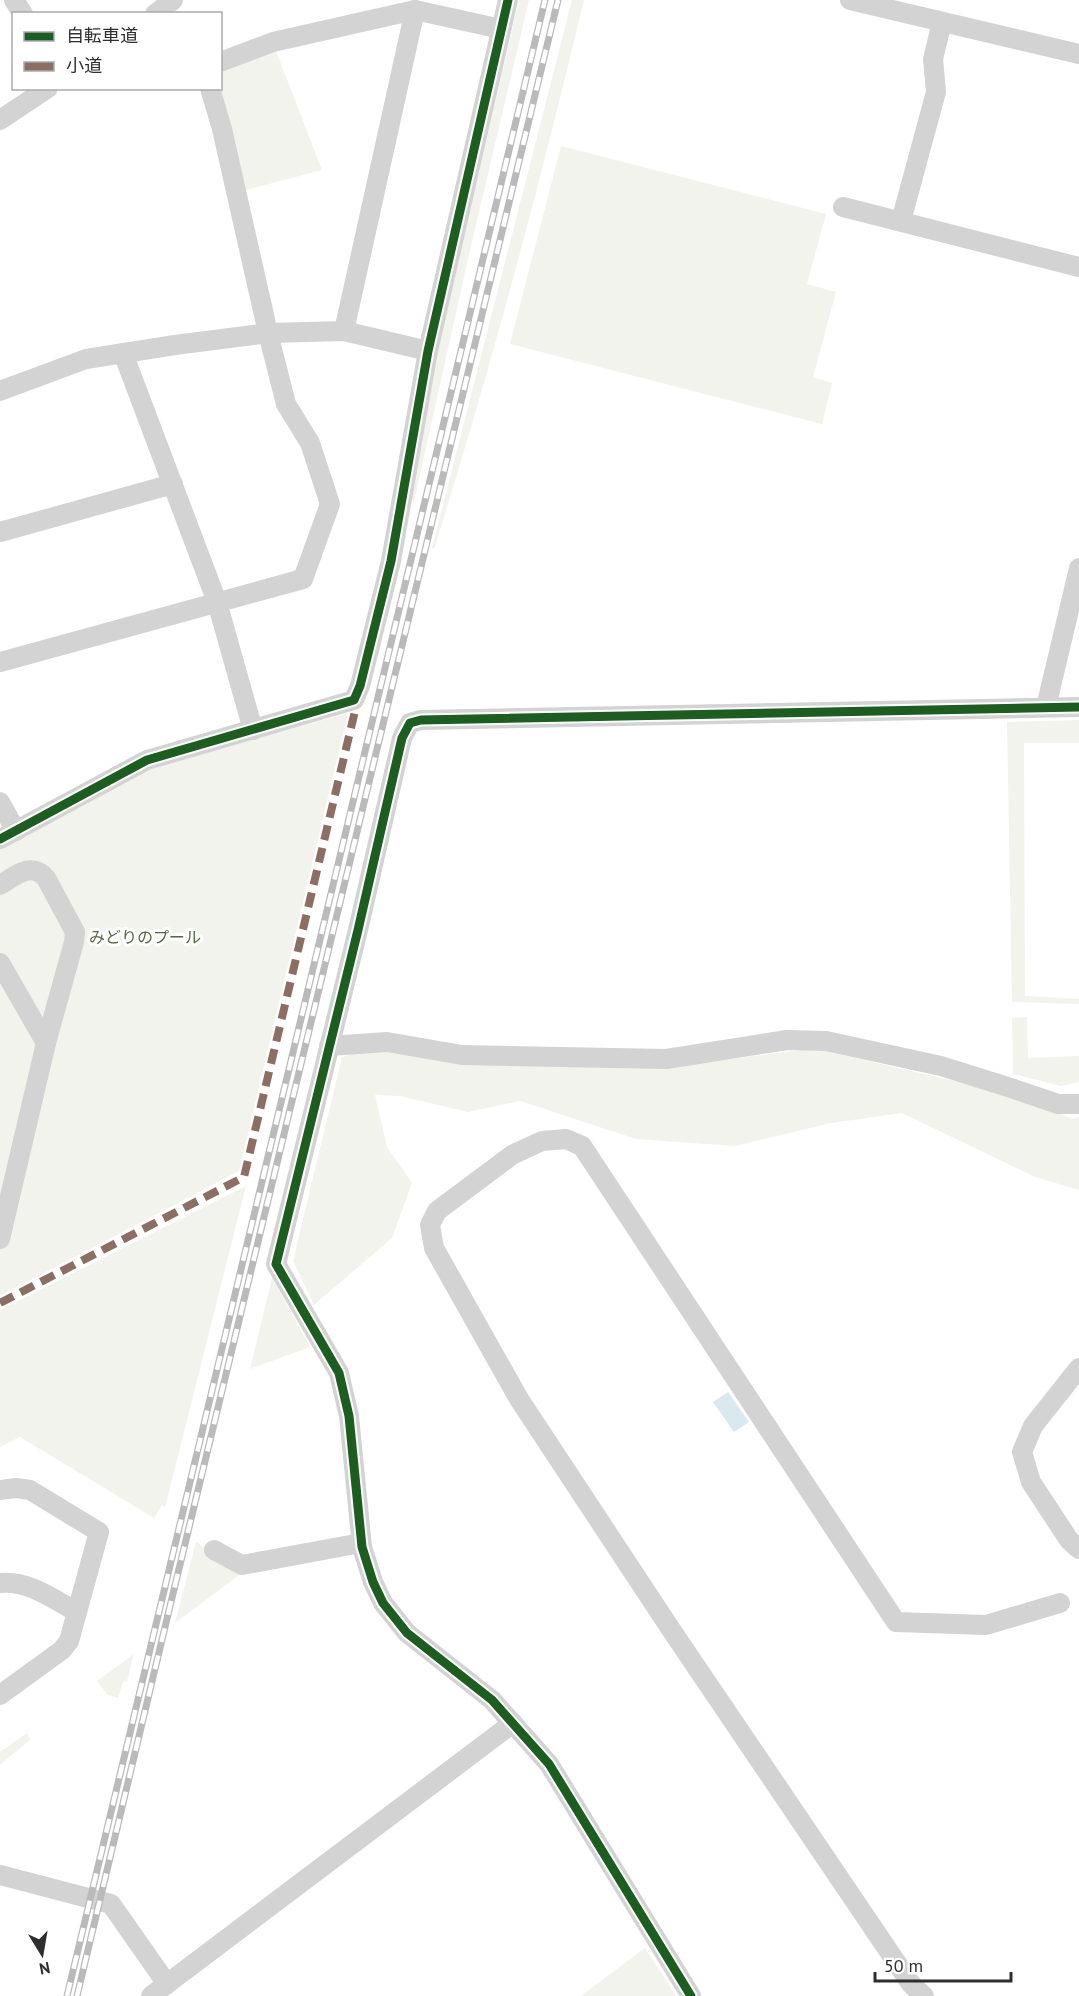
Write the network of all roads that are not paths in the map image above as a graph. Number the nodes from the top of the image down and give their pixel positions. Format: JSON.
{"nodes":[{"id":1,"x":173,"y":0,"type":"edge"},
{"id":2,"x":508,"y":0,"type":"edge"},
{"id":3,"x":850,"y":0,"type":"edge"},
{"id":4,"x":415,"y":10,"type":"junction"},
{"id":5,"x":158,"y":12,"type":"edge"},
{"id":6,"x":942,"y":22,"type":"junction"},
{"id":7,"x":501,"y":29,"type":"junction"},
{"id":8,"x":1079,"y":54,"type":"edge"},
{"id":9,"x":222,"y":61,"type":"edge"},
{"id":10,"x":45,"y":90,"type":"edge"},
{"id":11,"x":211,"y":90,"type":"edge"},
{"id":12,"x":0,"y":120,"type":"edge"},
{"id":13,"x":843,"y":207,"type":"dead end"},
{"id":14,"x":901,"y":221,"type":"junction"},
{"id":15,"x":1079,"y":267,"type":"edge"},
{"id":16,"x":344,"y":331,"type":"junction"},
{"id":17,"x":268,"y":333,"type":"junction"},
{"id":18,"x":428,"y":351,"type":"junction"},
{"id":19,"x":123,"y":352,"type":"junction"},
{"id":20,"x":0,"y":391,"type":"edge"},
{"id":21,"x":173,"y":484,"type":"junction"},
{"id":22,"x":0,"y":532,"type":"edge"},
{"id":23,"x":1079,"y":568,"type":"edge"},
{"id":24,"x":217,"y":602,"type":"junction"},
{"id":25,"x":0,"y":662,"type":"edge"},
{"id":26,"x":1046,"y":707,"type":"junction"},
{"id":27,"x":1079,"y":707,"type":"edge"},
{"id":28,"x":254,"y":730,"type":"junction"},
{"id":29,"x":0,"y":802,"type":"edge"},
{"id":30,"x":8,"y":835,"type":"edge"},
{"id":31,"x":0,"y":885,"type":"edge"},
{"id":32,"x":0,"y":963,"type":"edge"},
{"id":33,"x":46,"y":1043,"type":"junction"},
{"id":34,"x":329,"y":1046,"type":"junction"},
{"id":35,"x":1079,"y":1104,"type":"edge"},
{"id":36,"x":0,"y":1239,"type":"edge"},
{"id":37,"x":1079,"y":1368,"type":"edge"},
{"id":38,"x":0,"y":1490,"type":"edge"},
{"id":39,"x":361,"y":1543,"type":"junction"},
{"id":40,"x":1079,"y":1549,"type":"edge"},
{"id":41,"x":214,"y":1550,"type":"dead end"},
{"id":42,"x":0,"y":1583,"type":"edge"},
{"id":43,"x":1060,"y":1603,"type":"dead end"},
{"id":44,"x":77,"y":1612,"type":"junction"},
{"id":45,"x":0,"y":1695,"type":"edge"},
{"id":46,"x":513,"y":1724,"type":"junction"},
{"id":47,"x":0,"y":1875,"type":"edge"},
{"id":48,"x":167,"y":1984,"type":"junction"},
{"id":49,"x":151,"y":1996,"type":"edge"},
{"id":50,"x":691,"y":1996,"type":"edge"},
{"id":51,"x":924,"y":1996,"type":"edge"}],
"edges":[{"from":1,"to":5,"type":"street"},
{"from":2,"to":7,"type":"street"},
{"from":3,"to":6,"type":"street"},
{"from":4,"to":7,"type":"street"},
{"from":4,"to":9,"type":"street"},
{"from":4,"to":16,"type":"street"},
{"from":6,"to":8,"type":"street"},
{"from":6,"to":14,"type":"street"},
{"from":7,"to":18,"type":"street"},
{"from":10,"to":12,"type":"street"},
{"from":11,"to":17,"type":"street"},
{"from":13,"to":14,"type":"street"},
{"from":14,"to":15,"type":"street"},
{"from":16,"to":17,"type":"street"},
{"from":16,"to":18,"type":"street"},
{"from":17,"to":19,"type":"street"},
{"from":17,"to":24,"type":"street"},
{"from":18,"to":28,"type":"street"},
{"from":19,"to":20,"type":"street"},
{"from":19,"to":21,"type":"street"},
{"from":21,"to":22,"type":"street"},
{"from":21,"to":24,"type":"street"},
{"from":23,"to":26,"type":"street"},
{"from":24,"to":25,"type":"street"},
{"from":24,"to":28,"type":"street"},
{"from":26,"to":27,"type":"street"},
{"from":26,"to":34,"type":"street"},
{"from":28,"to":30,"type":"street"},
{"from":29,"to":30,"type":"street"},
{"from":31,"to":33,"type":"street"},
{"from":32,"to":33,"type":"street"},
{"from":33,"to":36,"type":"street"},
{"from":34,"to":35,"type":"street"},
{"from":34,"to":39,"type":"street"},
{"from":37,"to":40,"type":"street"},
{"from":38,"to":44,"type":"street"},
{"from":39,"to":41,"type":"street"},
{"from":39,"to":46,"type":"street"},
{"from":42,"to":44,"type":"street"},
{"from":43,"to":51,"type":"street"},
{"from":44,"to":45,"type":"street"},
{"from":46,"to":48,"type":"street"},
{"from":46,"to":50,"type":"street"},
{"from":47,"to":48,"type":"street"},
{"from":48,"to":49,"type":"street"}]}
